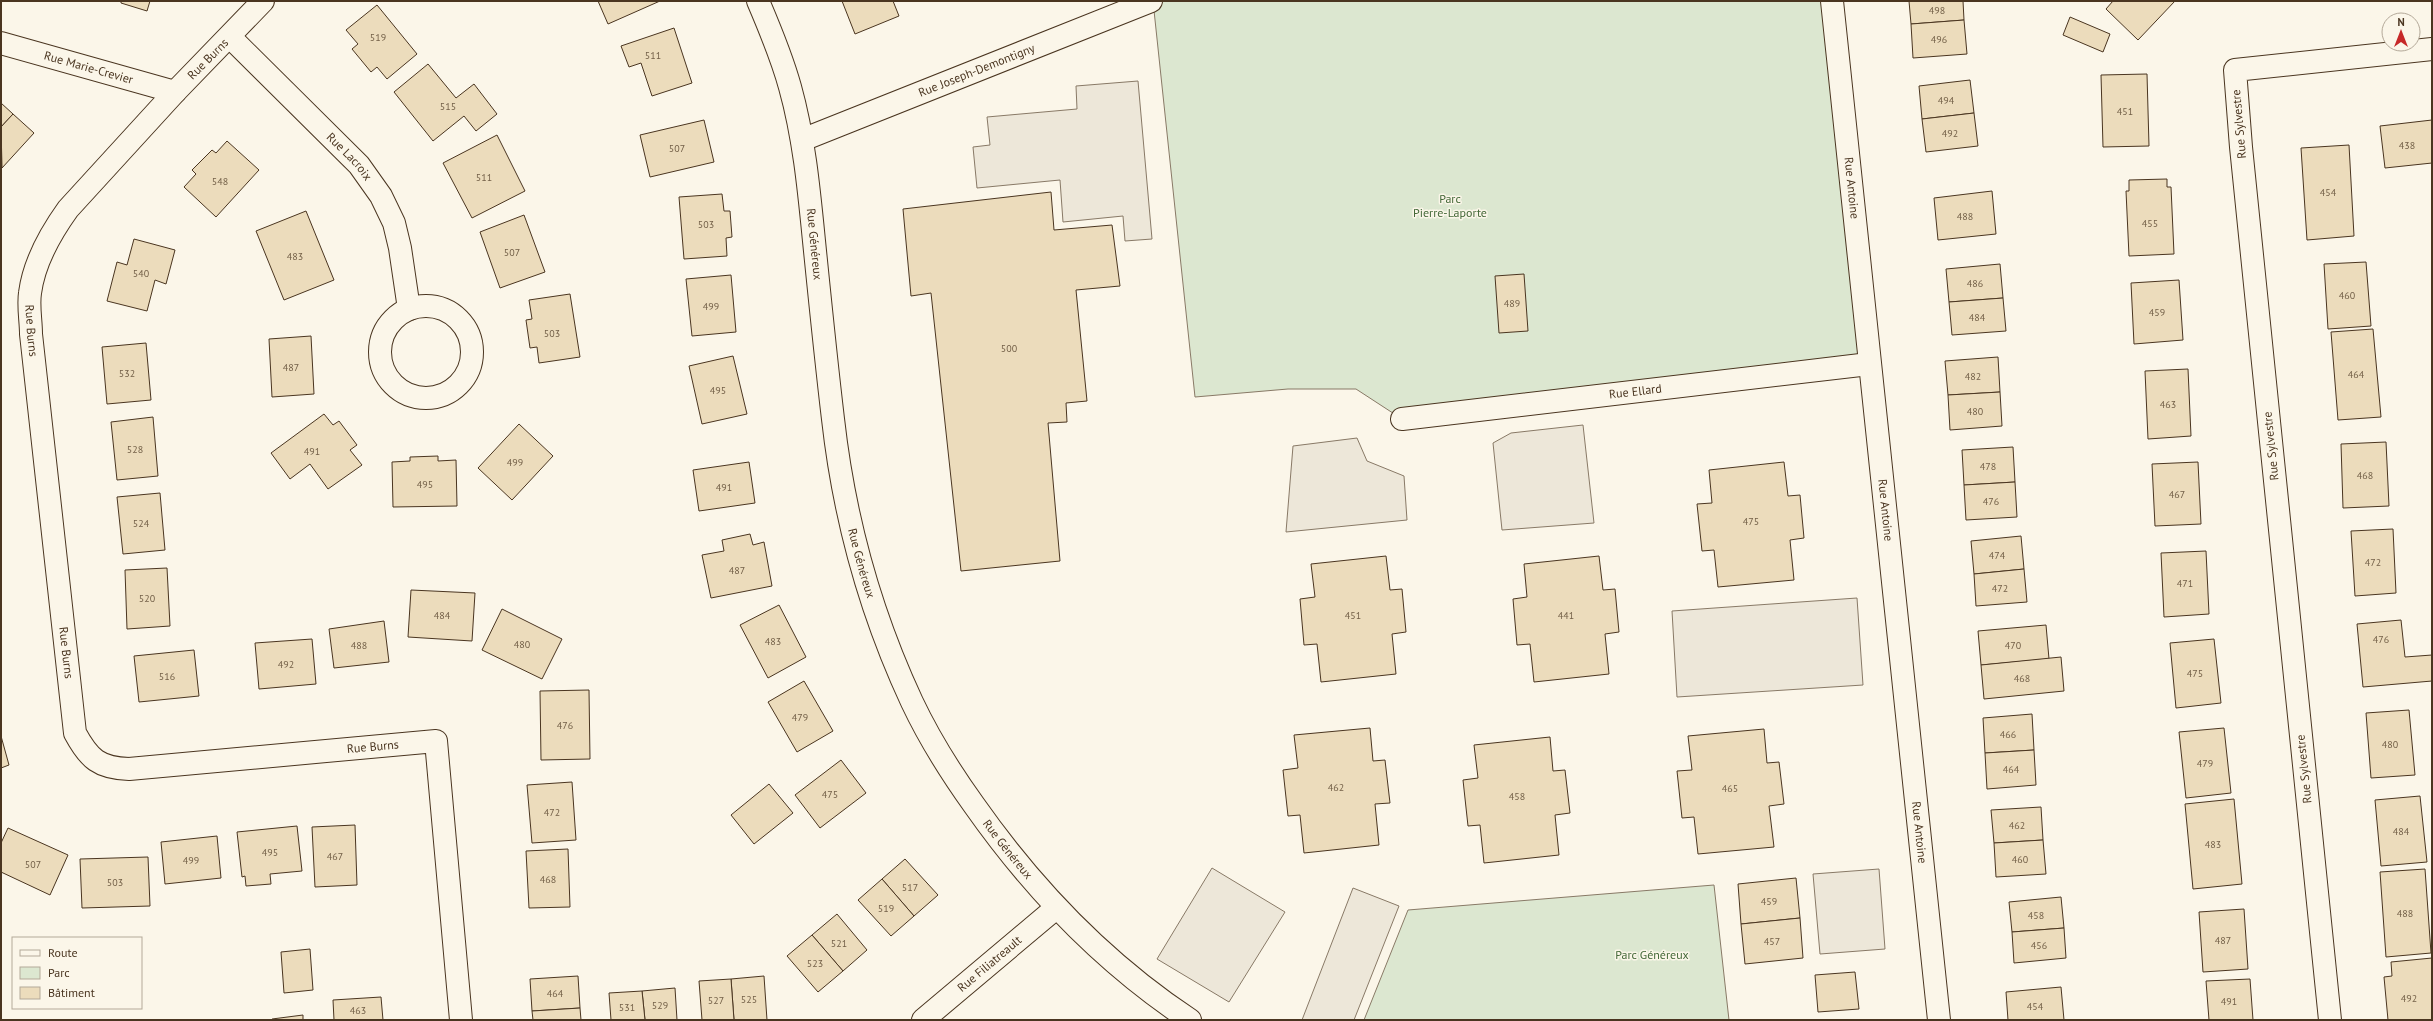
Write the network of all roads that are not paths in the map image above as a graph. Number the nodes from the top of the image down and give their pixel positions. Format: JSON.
{"nodes":[{"id":1,"x":262,"y":1,"type":"edge"},
{"id":2,"x":758,"y":1,"type":"edge"},
{"id":3,"x":1151,"y":1,"type":"edge"},
{"id":4,"x":1832,"y":1,"type":"edge"},
{"id":5,"x":230,"y":38,"type":"junction"},
{"id":6,"x":1,"y":43,"type":"edge"},
{"id":7,"x":2432,"y":49,"type":"edge"},
{"id":8,"x":175,"y":92,"type":"junction"},
{"id":9,"x":802,"y":140,"type":"junction"},
{"id":10,"x":409,"y":309,"type":"junction"},
{"id":11,"x":1869,"y":364,"type":"junction"},
{"id":12,"x":1402,"y":419,"type":"dead end"},
{"id":13,"x":1056,"y":908,"type":"junction"},
{"id":14,"x":461,"y":1020,"type":"edge"},
{"id":15,"x":923,"y":1020,"type":"edge"},
{"id":16,"x":1190,"y":1020,"type":"edge"},
{"id":17,"x":1939,"y":1020,"type":"edge"},
{"id":18,"x":2330,"y":1020,"type":"edge"}],
"edges":[{"from":1,"to":5,"type":"street","name":"Rue Burns"},
{"from":2,"to":9,"type":"street","name":"Rue Généreux"},
{"from":3,"to":9,"type":"street","name":"Rue Joseph-Demontigny"},
{"from":4,"to":11,"type":"street","name":"Rue Antoine"},
{"from":5,"to":8,"type":"street","name":"Rue Burns"},
{"from":5,"to":10,"type":"street","name":"Rue Lacroix"},
{"from":6,"to":8,"type":"street","name":"Rue Marie-Crevier"},
{"from":7,"to":18,"type":"street","name":"Rue Sylvestre"},
{"from":8,"to":14,"type":"street","name":"Rue Burns"},
{"from":9,"to":13,"type":"street","name":"Rue Généreux"},
{"from":10,"to":10,"type":"street"},
{"from":11,"to":12,"type":"street","name":"Rue Ellard"},
{"from":11,"to":17,"type":"street","name":"Rue Antoine"},
{"from":13,"to":15,"type":"street","name":"Rue Filiatreault"},
{"from":13,"to":16,"type":"street","name":"Rue Généreux"}]}
